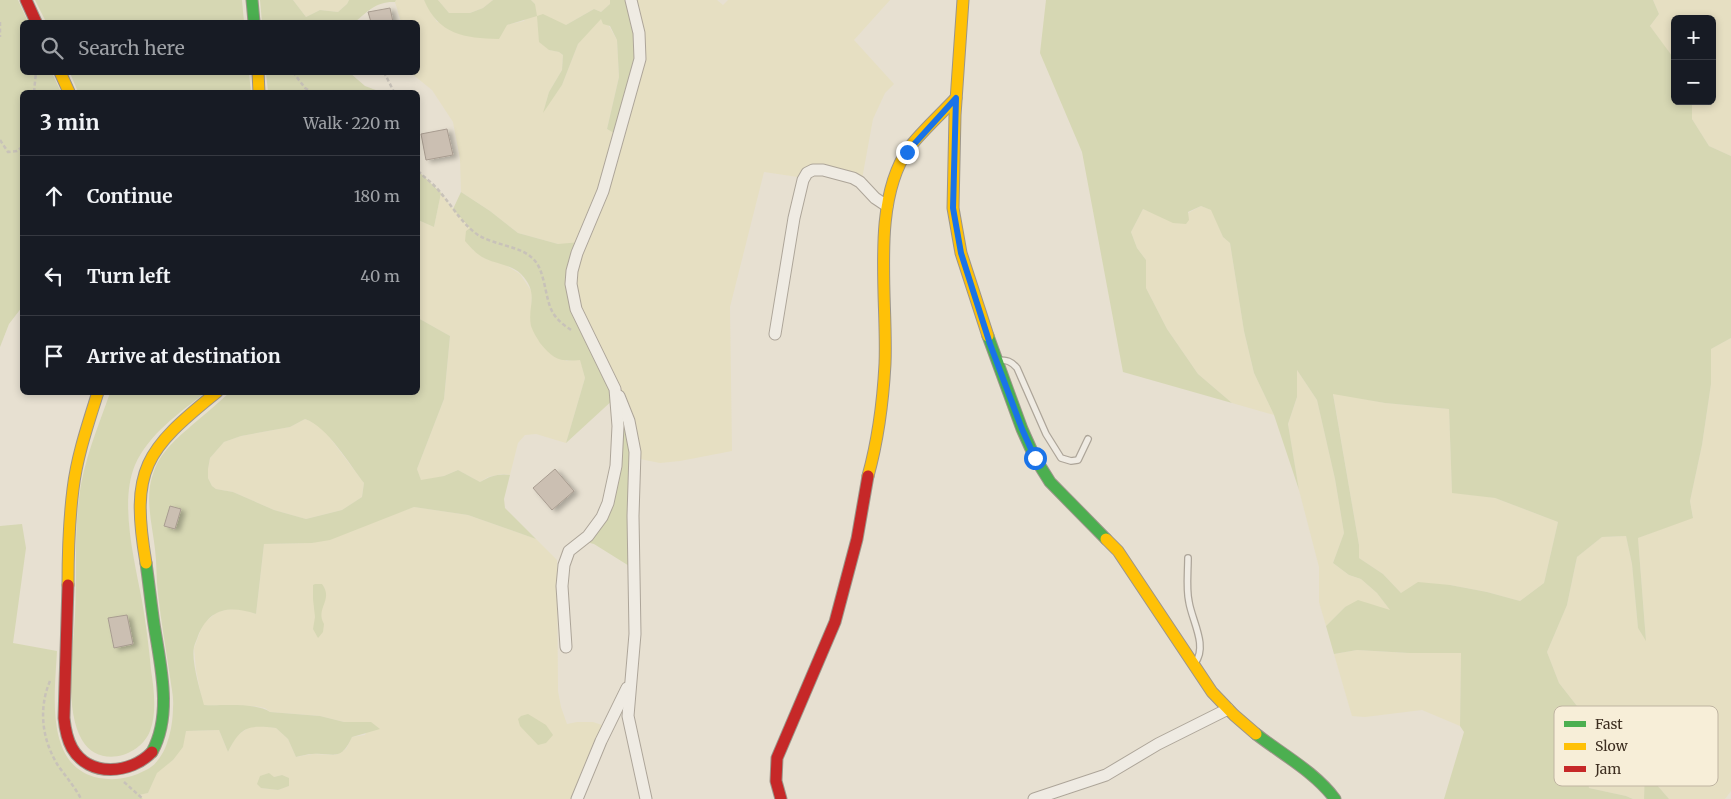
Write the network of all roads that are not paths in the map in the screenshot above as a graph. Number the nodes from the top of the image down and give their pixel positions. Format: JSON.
{"nodes":[{"id":1,"x":26,"y":0,"type":"edge"},
{"id":2,"x":252,"y":0,"type":"edge"},
{"id":3,"x":631,"y":0,"type":"edge"},
{"id":4,"x":963,"y":0,"type":"edge"},
{"id":5,"x":35,"y":20,"type":"edge"},
{"id":6,"x":254,"y":20,"type":"edge"},
{"id":7,"x":61,"y":75,"type":"edge"},
{"id":8,"x":258,"y":75,"type":"edge"},
{"id":9,"x":68,"y":90,"type":"edge"},
{"id":10,"x":259,"y":90,"type":"edge"},
{"id":11,"x":956,"y":98,"type":"junction"},
{"id":12,"x":887,"y":206,"type":"junction"},
{"id":13,"x":775,"y":334,"type":"dead end"},
{"id":14,"x":996,"y":360,"type":"junction"},
{"id":15,"x":615,"y":389,"type":"junction"},
{"id":16,"x":97,"y":395,"type":"edge"},
{"id":17,"x":214,"y":395,"type":"edge"},
{"id":18,"x":1088,"y":438,"type":"dead end"},
{"id":19,"x":1188,"y":558,"type":"dead end"},
{"id":20,"x":566,"y":647,"type":"dead end"},
{"id":21,"x":1194,"y":664,"type":"junction"},
{"id":22,"x":631,"y":682,"type":"junction"},
{"id":23,"x":1228,"y":709,"type":"junction"},
{"id":24,"x":577,"y":799,"type":"edge"},
{"id":25,"x":646,"y":799,"type":"edge"},
{"id":26,"x":781,"y":799,"type":"edge"},
{"id":27,"x":1034,"y":799,"type":"edge"},
{"id":28,"x":1335,"y":799,"type":"edge"}],
"edges":[{"from":1,"to":5,"type":"main road"},
{"from":2,"to":6,"type":"main road"},
{"from":3,"to":15,"type":"street"},
{"from":4,"to":11,"type":"main road"},
{"from":7,"to":9,"type":"main road"},
{"from":8,"to":10,"type":"main road"},
{"from":11,"to":12,"type":"main road"},
{"from":11,"to":14,"type":"main road"},
{"from":12,"to":13,"type":"street"},
{"from":12,"to":26,"type":"main road"},
{"from":14,"to":18,"type":"lane"},
{"from":14,"to":21,"type":"main road"},
{"from":15,"to":20,"type":"street"},
{"from":15,"to":22,"type":"street"},
{"from":16,"to":17,"type":"main road"},
{"from":19,"to":21,"type":"lane"},
{"from":21,"to":23,"type":"main road"},
{"from":22,"to":24,"type":"street"},
{"from":22,"to":25,"type":"street"},
{"from":23,"to":27,"type":"street"},
{"from":23,"to":28,"type":"main road"}]}
